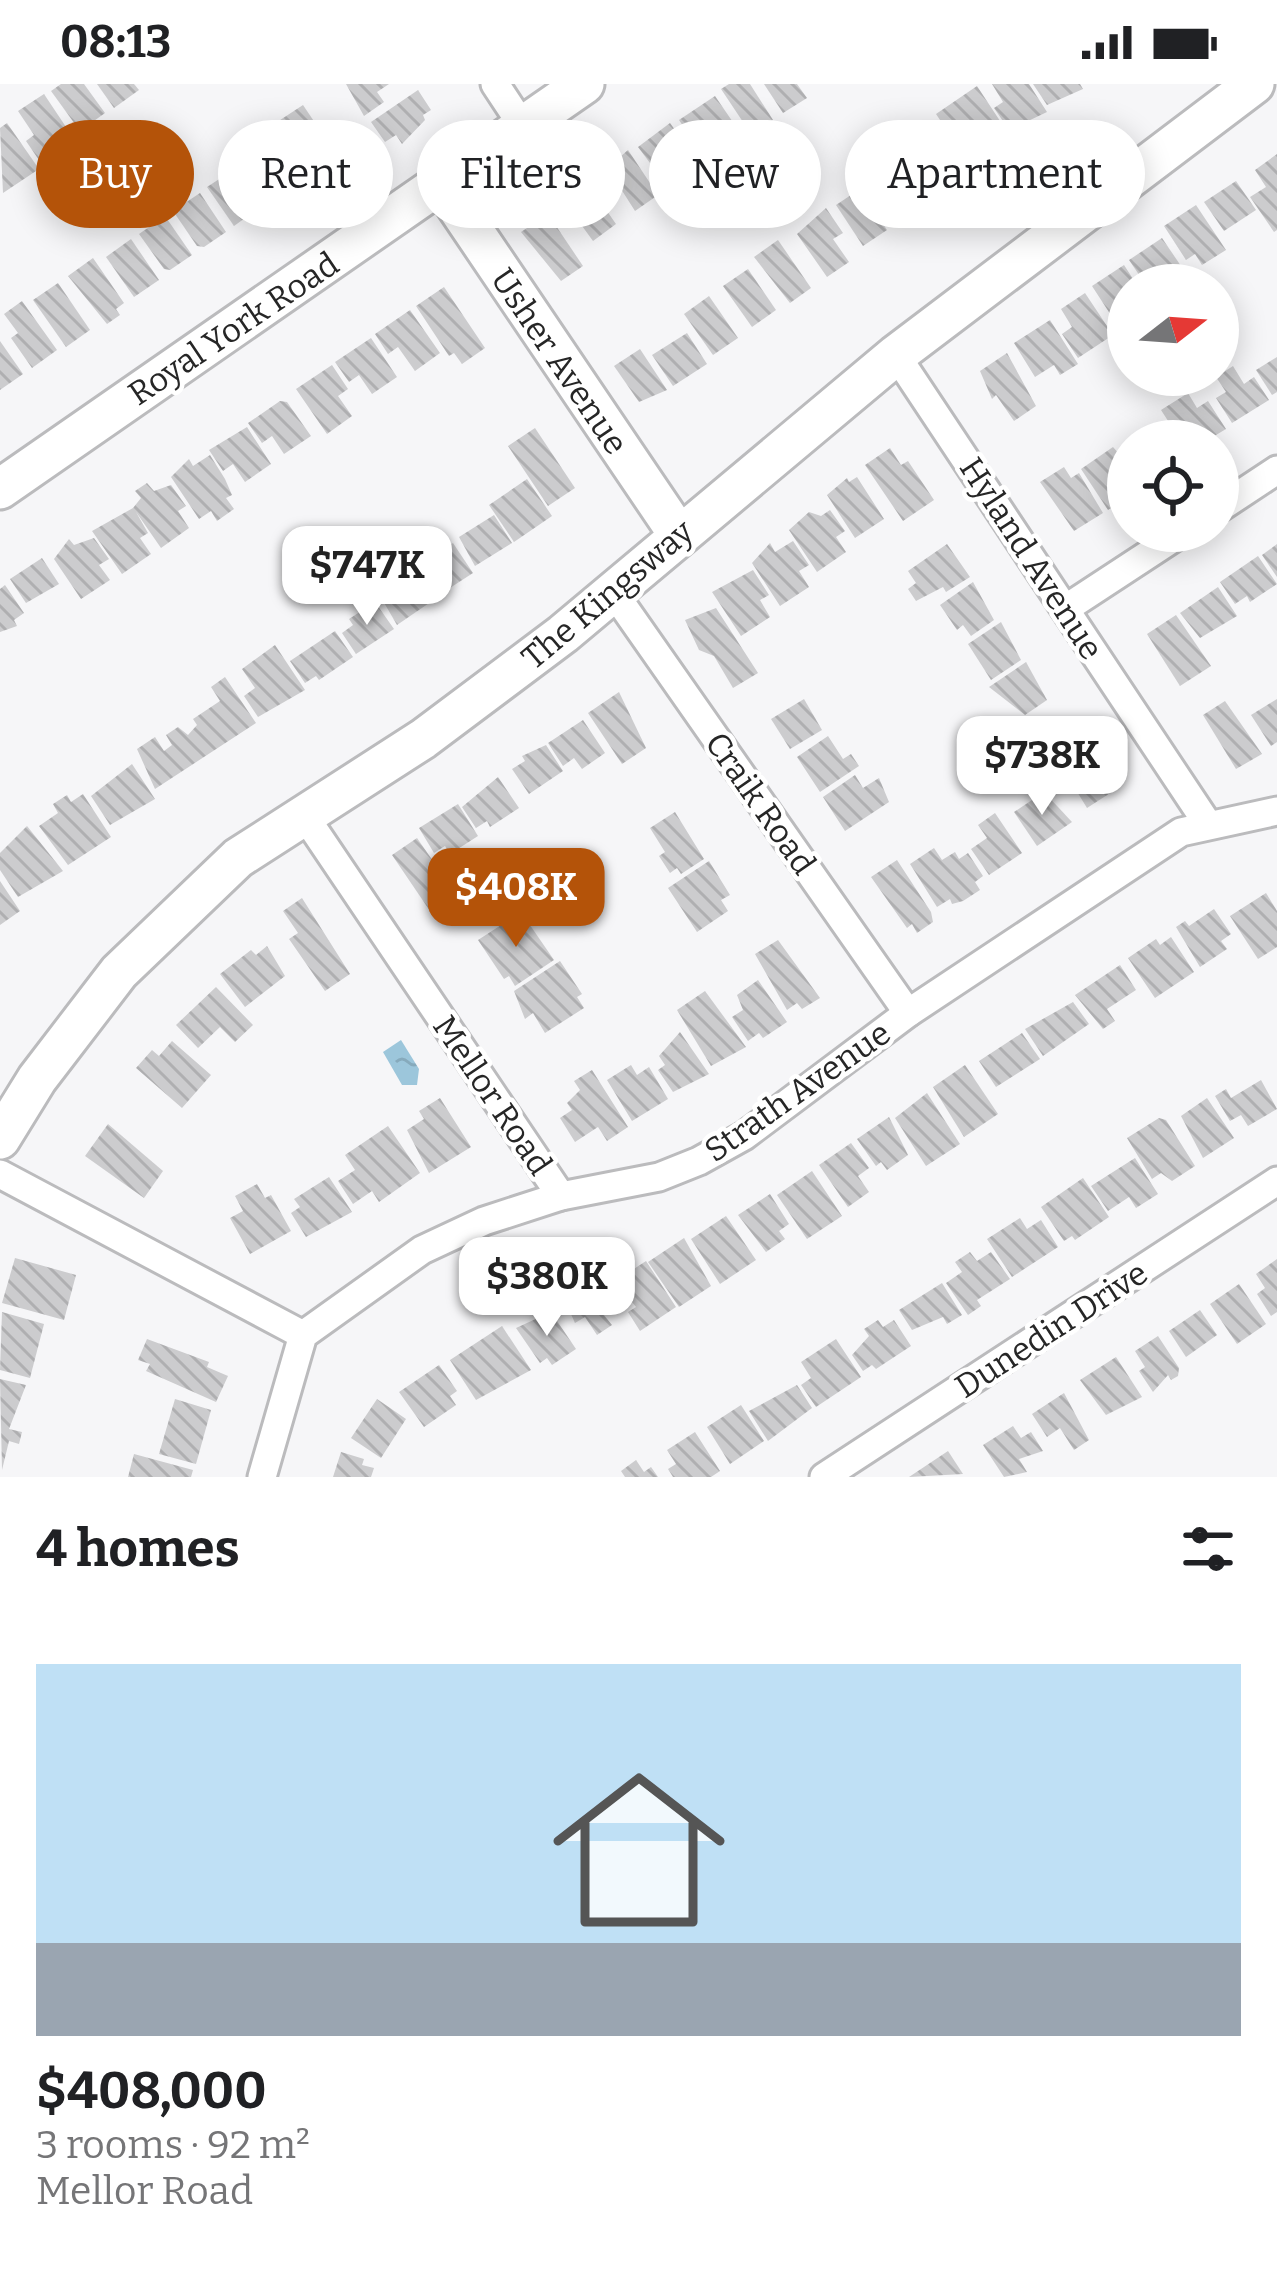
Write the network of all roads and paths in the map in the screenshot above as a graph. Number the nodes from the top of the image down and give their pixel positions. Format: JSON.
{"nodes":[{"id":1,"x":495,"y":84,"type":"edge"},
{"id":2,"x":584,"y":84,"type":"edge"},
{"id":3,"x":1254,"y":84,"type":"edge"},
{"id":4,"x":519,"y":120,"type":"edge"},
{"id":5,"x":535,"y":120,"type":"edge"},
{"id":6,"x":417,"y":204,"type":"edge"},
{"id":7,"x":471,"y":228,"type":"edge"},
{"id":8,"x":896,"y":356,"type":"junction"},
{"id":9,"x":1277,"y":470,"type":"edge"},
{"id":10,"x":0,"y":488,"type":"edge"},
{"id":11,"x":1239,"y":494,"type":"edge"},
{"id":12,"x":679,"y":535,"type":"junction"},
{"id":13,"x":1152,"y":552,"type":"edge"},
{"id":14,"x":614,"y":593,"type":"junction"},
{"id":15,"x":1065,"y":609,"type":"junction"},
{"id":16,"x":1277,"y":811,"type":"edge"},
{"id":17,"x":304,"y":814,"type":"junction"},
{"id":18,"x":1207,"y":823,"type":"junction"},
{"id":19,"x":908,"y":1013,"type":"junction"},
{"id":20,"x":0,"y":1139,"type":"edge"},
{"id":21,"x":0,"y":1174,"type":"edge"},
{"id":22,"x":1277,"y":1181,"type":"edge"},
{"id":23,"x":561,"y":1196,"type":"junction"},
{"id":24,"x":303,"y":1335,"type":"junction"},
{"id":25,"x":262,"y":1477,"type":"edge"},
{"id":26,"x":824,"y":1477,"type":"edge"}],
"edges":[{"from":1,"to":4,"type":"street"},
{"from":2,"to":5,"type":"street","name":"Royal York Road"},
{"from":3,"to":8,"type":"street","name":"The Kingsway"},
{"from":6,"to":10,"type":"street","name":"Royal York Road"},
{"from":7,"to":12,"type":"street","name":"Usher Avenue"},
{"from":8,"to":12,"type":"street","name":"The Kingsway"},
{"from":8,"to":15,"type":"street","name":"Hyland Avenue"},
{"from":9,"to":11,"type":"street"},
{"from":12,"to":14,"type":"street","name":"The Kingsway"},
{"from":13,"to":15,"type":"street"},
{"from":14,"to":17,"type":"street","name":"The Kingsway"},
{"from":14,"to":19,"type":"street","name":"Craik Road"},
{"from":15,"to":18,"type":"street","name":"Hyland Avenue"},
{"from":16,"to":18,"type":"street","name":"Strath Avenue"},
{"from":17,"to":20,"type":"street","name":"The Kingsway"},
{"from":17,"to":23,"type":"street","name":"Mellor Road"},
{"from":18,"to":19,"type":"street","name":"Strath Avenue"},
{"from":19,"to":23,"type":"street","name":"Strath Avenue"},
{"from":21,"to":24,"type":"street"},
{"from":22,"to":26,"type":"street","name":"Dunedin Drive"},
{"from":23,"to":24,"type":"street","name":"Strath Avenue"},
{"from":24,"to":25,"type":"street"}]}
